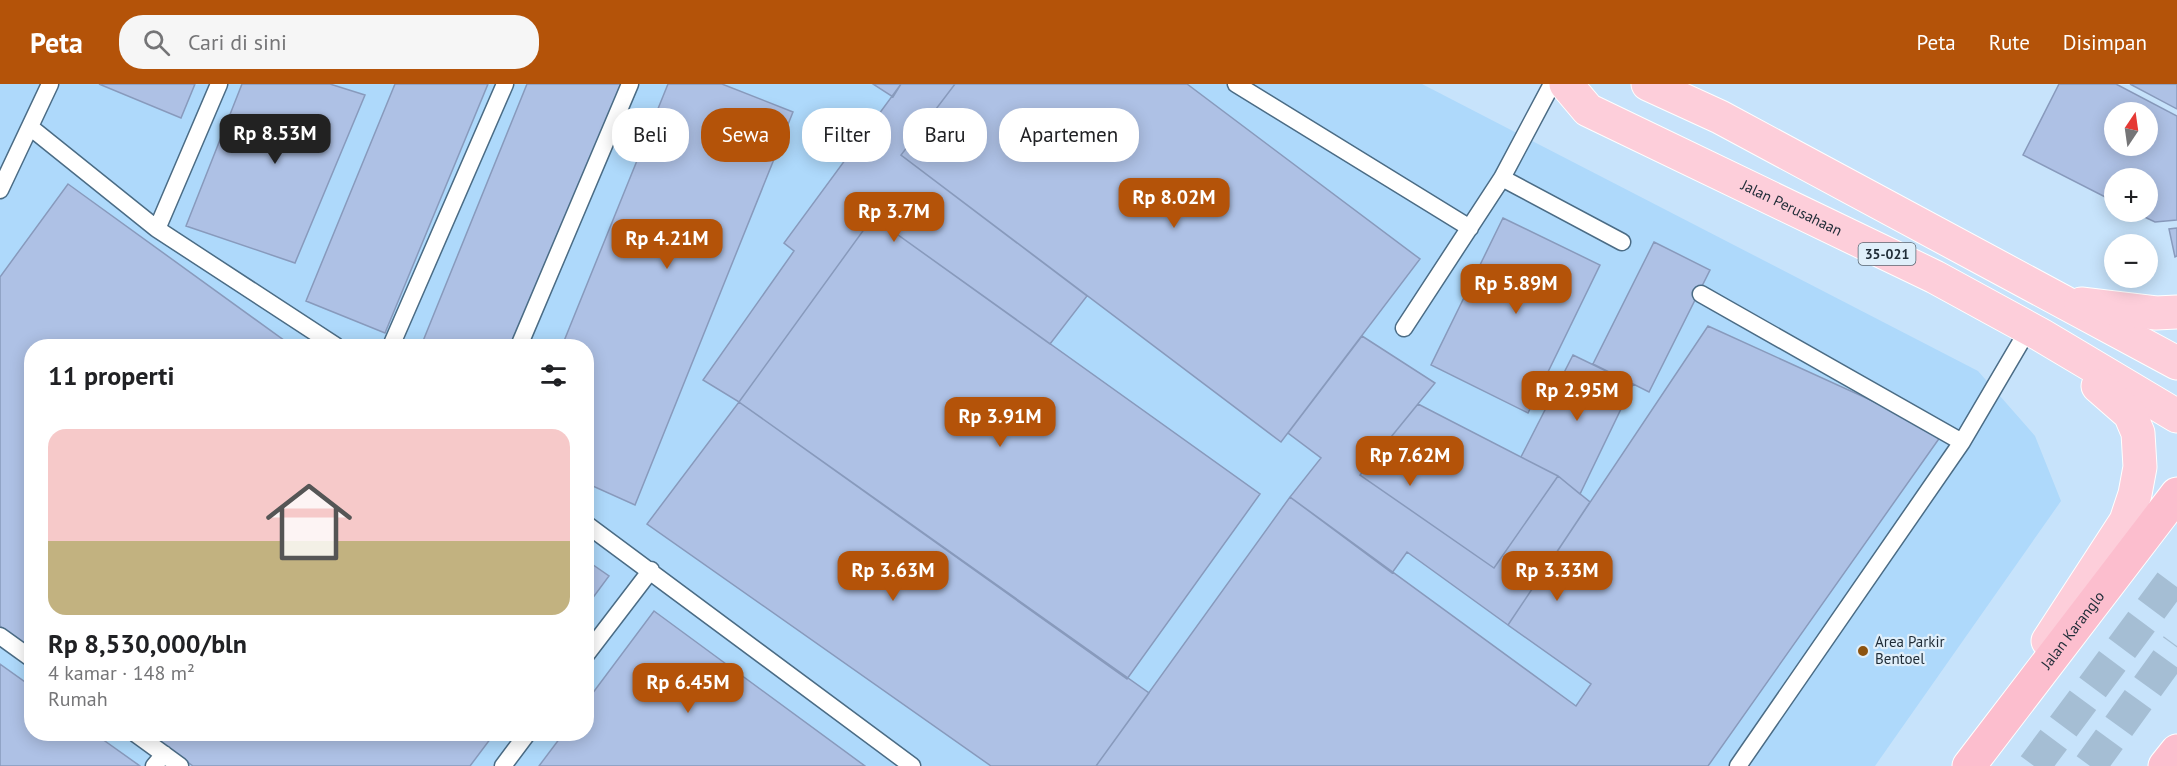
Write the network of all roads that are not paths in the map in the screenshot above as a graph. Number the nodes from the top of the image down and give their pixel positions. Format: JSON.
{"nodes":[{"id":1,"x":50,"y":84,"type":"edge"},
{"id":2,"x":219,"y":84,"type":"edge"},
{"id":3,"x":505,"y":84,"type":"edge"},
{"id":4,"x":630,"y":84,"type":"edge"},
{"id":5,"x":1236,"y":84,"type":"edge"},
{"id":6,"x":1552,"y":84,"type":"edge"},
{"id":7,"x":1566,"y":84,"type":"edge"},
{"id":8,"x":1648,"y":84,"type":"edge"},
{"id":9,"x":30,"y":127,"type":"junction"},
{"id":10,"x":1502,"y":178,"type":"junction"},
{"id":11,"x":0,"y":189,"type":"edge"},
{"id":12,"x":1470,"y":228,"type":"junction"},
{"id":13,"x":157,"y":229,"type":"junction"},
{"id":14,"x":1622,"y":242,"type":"dead end"},
{"id":15,"x":1701,"y":294,"type":"dead end"},
{"id":16,"x":2061,"y":301,"type":"junction"},
{"id":17,"x":2177,"y":312,"type":"edge"},
{"id":18,"x":1404,"y":328,"type":"dead end"},
{"id":19,"x":2035,"y":331,"type":"junction"},
{"id":20,"x":325,"y":339,"type":"edge"},
{"id":21,"x":394,"y":339,"type":"edge"},
{"id":22,"x":522,"y":339,"type":"edge"},
{"id":23,"x":2177,"y":363,"type":"edge"},
{"id":24,"x":2177,"y":416,"type":"edge"},
{"id":25,"x":1962,"y":441,"type":"junction"},
{"id":26,"x":2177,"y":494,"type":"edge"},
{"id":27,"x":594,"y":530,"type":"edge"},
{"id":28,"x":651,"y":570,"type":"junction"},
{"id":29,"x":0,"y":636,"type":"edge"},
{"id":30,"x":594,"y":645,"type":"edge"},
{"id":31,"x":24,"y":653,"type":"edge"},
{"id":32,"x":142,"y":741,"type":"edge"},
{"id":33,"x":522,"y":741,"type":"edge"},
{"id":34,"x":2177,"y":751,"type":"edge"},
{"id":35,"x":159,"y":760,"type":"edge"},
{"id":36,"x":180,"y":766,"type":"edge"},
{"id":37,"x":503,"y":766,"type":"edge"},
{"id":38,"x":912,"y":766,"type":"edge"},
{"id":39,"x":1738,"y":766,"type":"edge"},
{"id":40,"x":1968,"y":766,"type":"edge"},
{"id":41,"x":2165,"y":766,"type":"edge"}],
"edges":[{"from":1,"to":9,"type":"lane"},
{"from":2,"to":13,"type":"lane"},
{"from":3,"to":21,"type":"lane"},
{"from":4,"to":22,"type":"lane"},
{"from":5,"to":12,"type":"lane"},
{"from":6,"to":10,"type":"lane"},
{"from":7,"to":19,"type":"main road","name":"Jalan Perusahaan","number":"35-021"},
{"from":8,"to":16,"type":"main road","number":"35-021"},
{"from":9,"to":11,"type":"lane"},
{"from":9,"to":13,"type":"lane"},
{"from":10,"to":12,"type":"lane"},
{"from":10,"to":14,"type":"lane"},
{"from":12,"to":18,"type":"lane"},
{"from":13,"to":20,"type":"lane"},
{"from":15,"to":25,"type":"lane"},
{"from":16,"to":17,"type":"main road","number":"35-021"},
{"from":16,"to":23,"type":"main road","number":"35-021"},
{"from":19,"to":24,"type":"main road","name":"Jalan Perusahaan","number":"35-021"},
{"from":19,"to":25,"type":"lane"},
{"from":19,"to":40,"type":"main road","number":"35-021"},
{"from":25,"to":39,"type":"lane"},
{"from":26,"to":40,"type":"highway","name":"Jalan Karanglo"},
{"from":27,"to":28,"type":"lane"},
{"from":28,"to":30,"type":"lane"},
{"from":28,"to":38,"type":"lane"},
{"from":29,"to":31,"type":"lane"},
{"from":32,"to":35,"type":"lane"},
{"from":33,"to":37,"type":"lane"},
{"from":34,"to":41,"type":"highway"},
{"from":35,"to":36,"type":"lane"}]}
